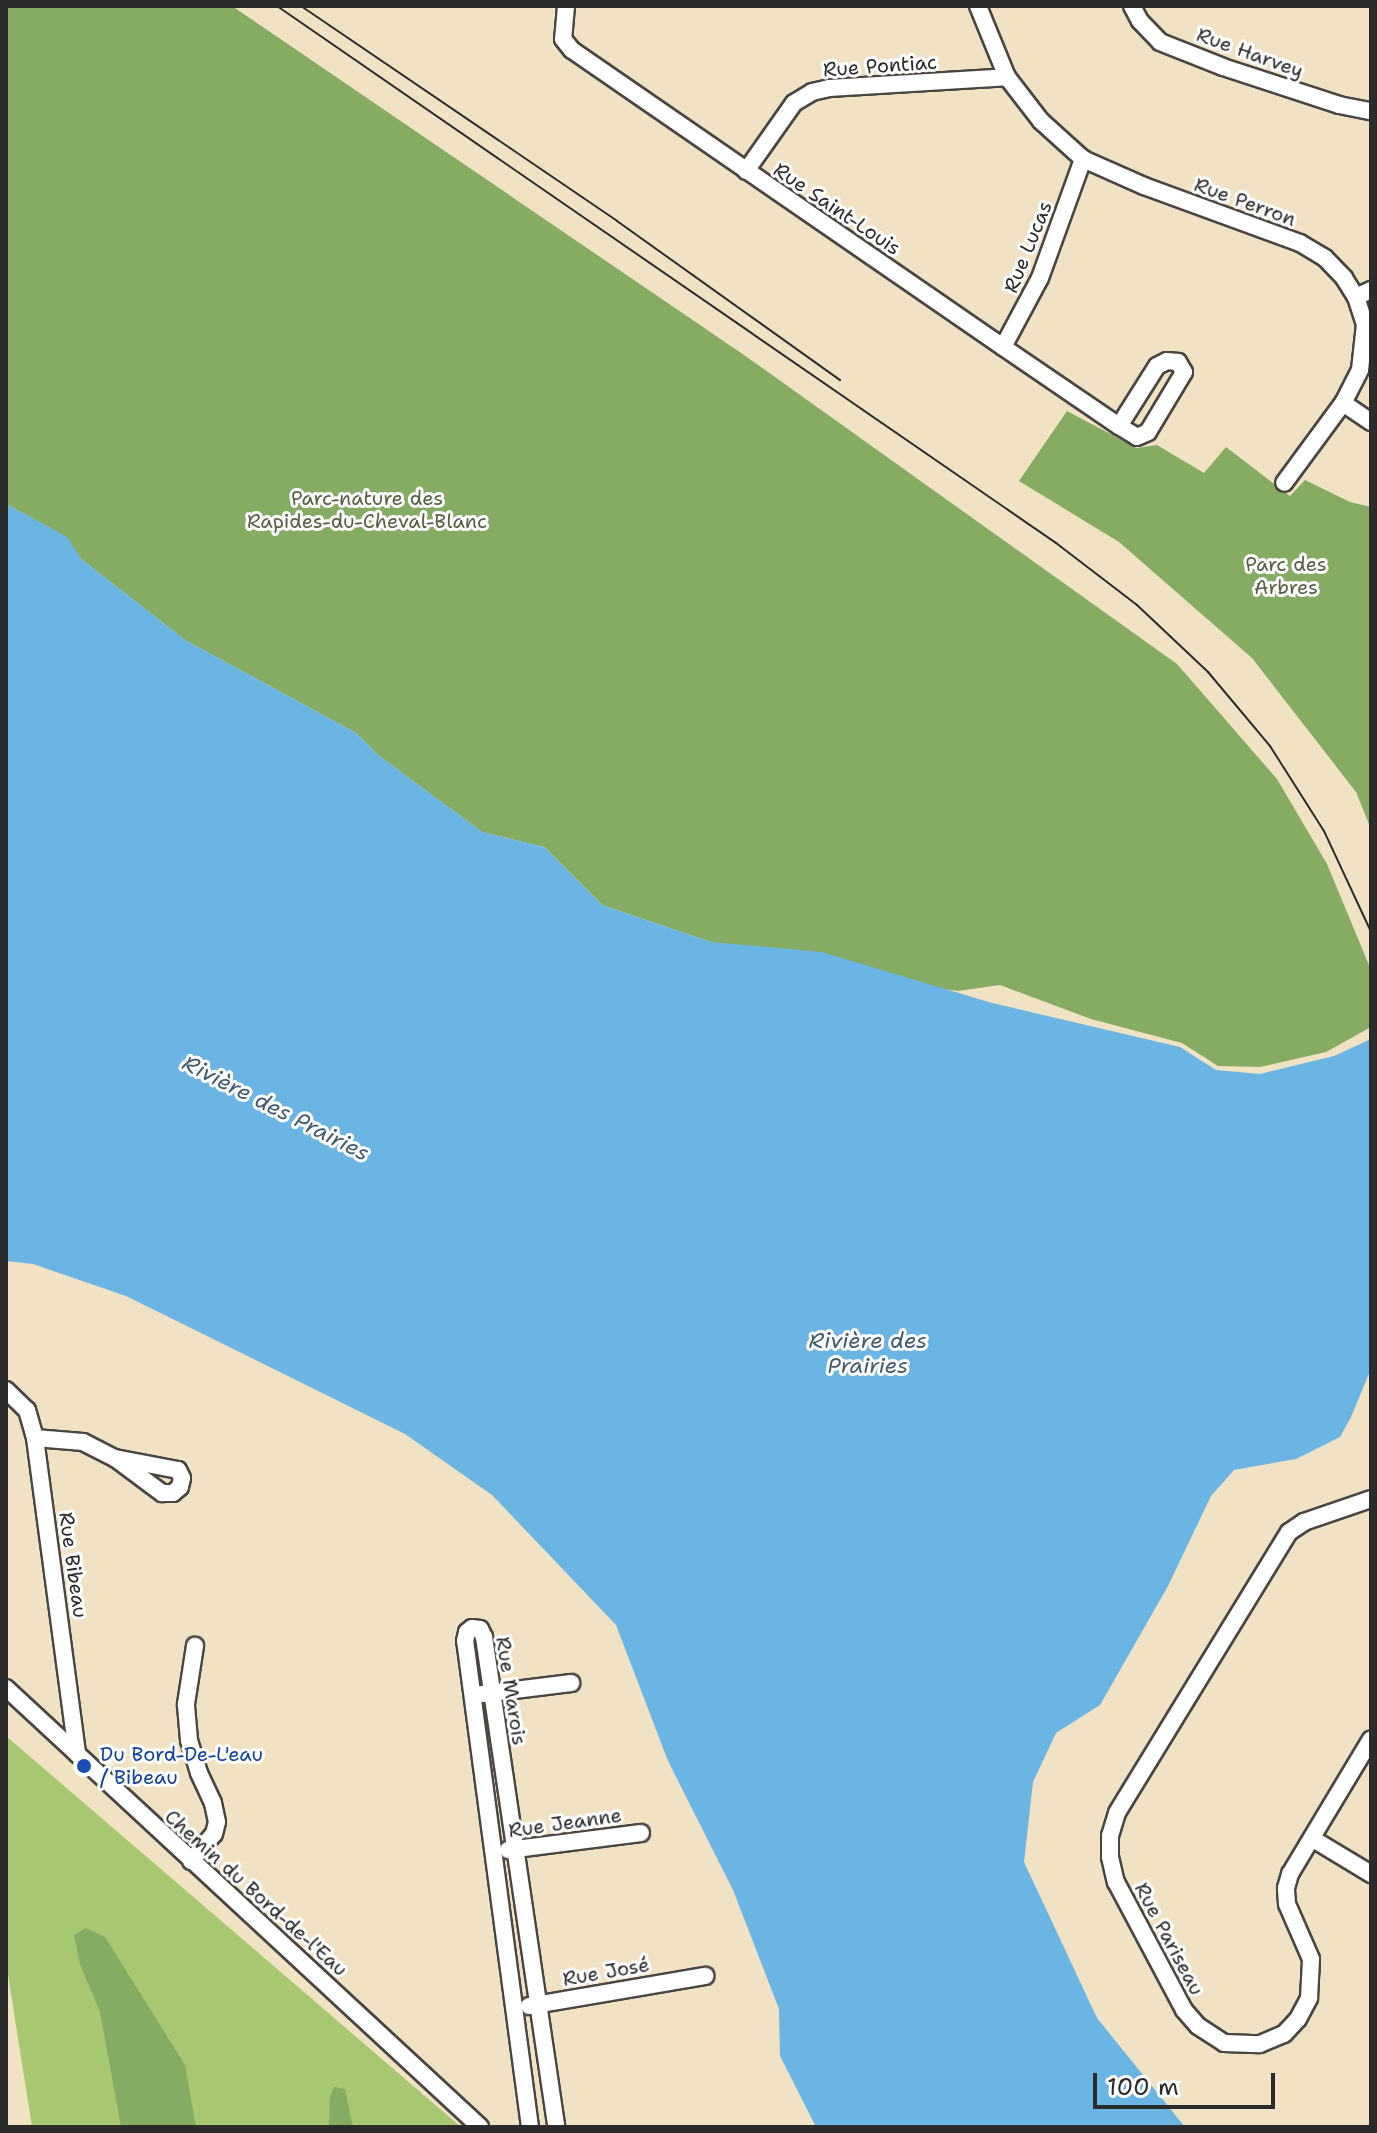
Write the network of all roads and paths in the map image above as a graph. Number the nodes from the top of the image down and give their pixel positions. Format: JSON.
{"nodes":[{"id":1,"x":566,"y":6,"type":"edge"},
{"id":2,"x":978,"y":6,"type":"edge"},
{"id":3,"x":1132,"y":6,"type":"edge"},
{"id":4,"x":1007,"y":77,"type":"junction"},
{"id":5,"x":1371,"y":111,"type":"edge"},
{"id":6,"x":1083,"y":159,"type":"junction"},
{"id":7,"x":746,"y":171,"type":"junction"},
{"id":8,"x":1363,"y":294,"type":"edge"},
{"id":9,"x":1003,"y":347,"type":"junction"},
{"id":10,"x":1343,"y":403,"type":"junction"},
{"id":11,"x":1371,"y":422,"type":"edge"},
{"id":12,"x":1119,"y":426,"type":"junction"},
{"id":13,"x":1284,"y":483,"type":"dead end"},
{"id":14,"x":6,"y":1390,"type":"edge"},
{"id":15,"x":35,"y":1438,"type":"junction"},
{"id":16,"x":115,"y":1458,"type":"dead end"},
{"id":17,"x":1371,"y":1499,"type":"edge"},
{"id":18,"x":195,"y":1646,"type":"dead end"},
{"id":19,"x":571,"y":1683,"type":"dead end"},
{"id":20,"x":6,"y":1688,"type":"edge"},
{"id":21,"x":493,"y":1693,"type":"junction"},
{"id":22,"x":472,"y":1695,"type":"junction"},
{"id":23,"x":1371,"y":1739,"type":"edge"},
{"id":24,"x":77,"y":1754,"type":"junction"},
{"id":25,"x":641,"y":1833,"type":"dead end"},
{"id":26,"x":1313,"y":1839,"type":"junction"},
{"id":27,"x":515,"y":1849,"type":"junction"},
{"id":28,"x":493,"y":1852,"type":"junction"},
{"id":29,"x":191,"y":1861,"type":"junction"},
{"id":30,"x":1371,"y":1874,"type":"edge"},
{"id":31,"x":705,"y":1976,"type":"dead end"},
{"id":32,"x":538,"y":2004,"type":"junction"},
{"id":33,"x":514,"y":2008,"type":"junction"},
{"id":34,"x":480,"y":2127,"type":"edge"},
{"id":35,"x":530,"y":2127,"type":"edge"},
{"id":36,"x":556,"y":2127,"type":"edge"}],
"edges":[{"from":1,"to":7,"type":"street","name":"Rue Saint-Louis"},
{"from":2,"to":4,"type":"street","name":"Rue Perron"},
{"from":3,"to":5,"type":"street","name":"Rue Harvey"},
{"from":4,"to":6,"type":"street","name":"Rue Perron"},
{"from":4,"to":7,"type":"street","name":"Rue Pontiac"},
{"from":6,"to":8,"type":"street","name":"Rue Perron"},
{"from":6,"to":9,"type":"street","name":"Rue Lucas"},
{"from":7,"to":9,"type":"street","name":"Rue Saint-Louis"},
{"from":8,"to":10,"type":"street","name":"Rue Perron"},
{"from":9,"to":12,"type":"street","name":"Rue Saint-Louis"},
{"from":10,"to":11,"type":"street"},
{"from":10,"to":13,"type":"street","name":"Rue Perron"},
{"from":12,"to":12,"type":"street"},
{"from":14,"to":15,"type":"street","name":"Rue Bibeau"},
{"from":15,"to":16,"type":"street"},
{"from":15,"to":24,"type":"street","name":"Rue Bibeau"},
{"from":17,"to":26,"type":"street","name":"Rue Pariseau"},
{"from":18,"to":29,"type":"street"},
{"from":19,"to":21,"type":"street"},
{"from":20,"to":24,"type":"street","name":"Chemin du Bord-de-l'Eau"},
{"from":21,"to":22,"type":"street"},
{"from":21,"to":22,"type":"street","name":"Rue Marois"},
{"from":21,"to":27,"type":"street","name":"Rue Marois"},
{"from":22,"to":28,"type":"street","name":"Rue Marois"},
{"from":23,"to":26,"type":"street","name":"Rue Pariseau"},
{"from":24,"to":29,"type":"street","name":"Chemin du Bord-de-l'Eau"},
{"from":25,"to":27,"type":"street","name":"Rue Jeanne"},
{"from":26,"to":30,"type":"street"},
{"from":27,"to":28,"type":"street","name":"Rue Jeanne"},
{"from":27,"to":32,"type":"street","name":"Rue Marois"},
{"from":28,"to":33,"type":"street","name":"Rue Marois"},
{"from":29,"to":34,"type":"street","name":"Chemin du Bord-de-l'Eau"},
{"from":31,"to":32,"type":"street","name":"Rue José"},
{"from":32,"to":33,"type":"street","name":"Rue José"},
{"from":32,"to":36,"type":"street","name":"Rue Marois"},
{"from":33,"to":35,"type":"street","name":"Rue Marois"}]}
